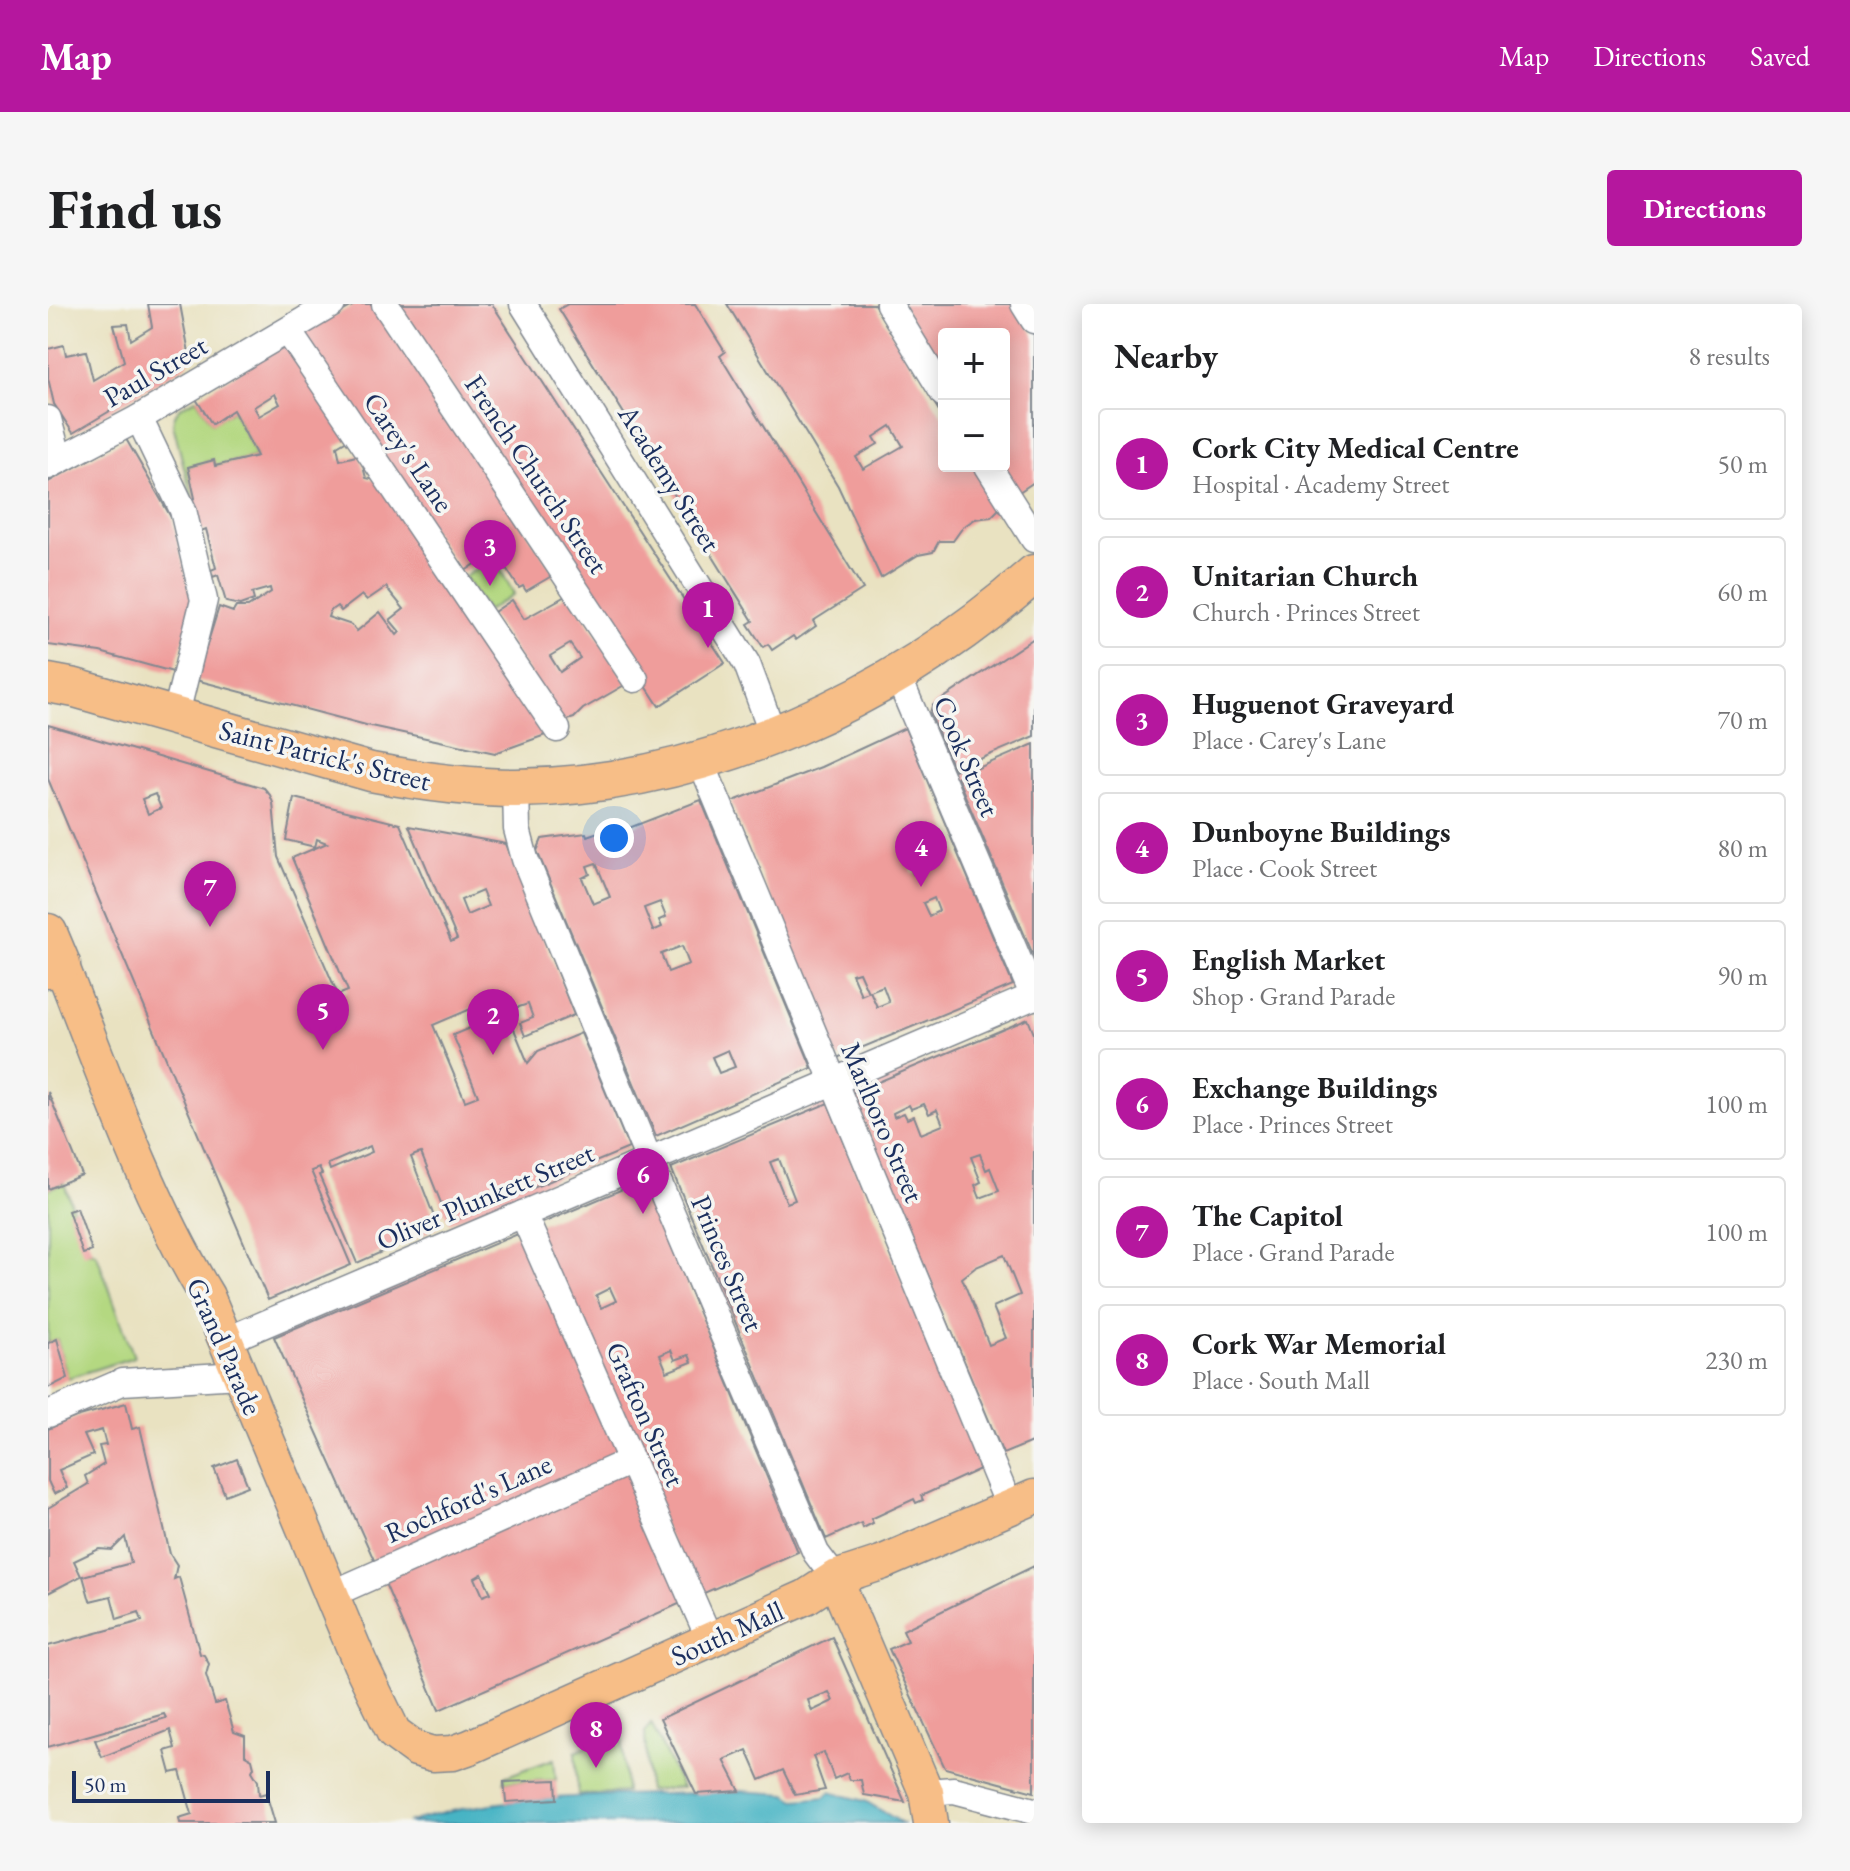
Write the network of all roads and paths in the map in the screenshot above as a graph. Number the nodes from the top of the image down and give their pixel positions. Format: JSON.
{"nodes":[{"id":1,"x":332,"y":304,"type":"edge"},
{"id":2,"x":385,"y":304,"type":"edge"},
{"id":3,"x":523,"y":304,"type":"edge"},
{"id":4,"x":889,"y":304,"type":"edge"},
{"id":5,"x":1024,"y":304,"type":"edge"},
{"id":6,"x":1034,"y":320,"type":"edge"},
{"id":7,"x":288,"y":331,"type":"junction"},
{"id":8,"x":938,"y":388,"type":"edge"},
{"id":9,"x":139,"y":418,"type":"junction"},
{"id":10,"x":48,"y":419,"type":"edge"},
{"id":11,"x":54,"y":463,"type":"edge"},
{"id":12,"x":992,"y":472,"type":"edge"},
{"id":13,"x":1034,"y":539,"type":"edge"},
{"id":14,"x":1034,"y":574,"type":"edge"},
{"id":15,"x":897,"y":674,"type":"junction"},
{"id":16,"x":635,"y":679,"type":"dead end"},
{"id":17,"x":48,"y":683,"type":"edge"},
{"id":18,"x":175,"y":718,"type":"junction"},
{"id":19,"x":557,"y":729,"type":"dead end"},
{"id":20,"x":773,"y":734,"type":"junction"},
{"id":21,"x":700,"y":759,"type":"junction"},
{"id":22,"x":516,"y":788,"type":"junction"},
{"id":23,"x":52,"y":955,"type":"edge"},
{"id":24,"x":1034,"y":996,"type":"edge"},
{"id":25,"x":832,"y":1082,"type":"junction"},
{"id":26,"x":649,"y":1160,"type":"junction"},
{"id":27,"x":523,"y":1214,"type":"junction"},
{"id":28,"x":225,"y":1341,"type":"junction"},
{"id":29,"x":240,"y":1375,"type":"junction"},
{"id":30,"x":48,"y":1414,"type":"edge"},
{"id":31,"x":631,"y":1461,"type":"junction"},
{"id":32,"x":1022,"y":1502,"type":"edge"},
{"id":33,"x":372,"y":1558,"type":"dead end"},
{"id":34,"x":881,"y":1563,"type":"junction"},
{"id":35,"x":835,"y":1578,"type":"junction"},
{"id":36,"x":328,"y":1586,"type":"junction"},
{"id":37,"x":806,"y":1597,"type":"junction"},
{"id":38,"x":857,"y":1631,"type":"junction"},
{"id":39,"x":710,"y":1640,"type":"junction"},
{"id":40,"x":416,"y":1749,"type":"joint"},
{"id":41,"x":929,"y":1809,"type":"edge"},
{"id":42,"x":1034,"y":1811,"type":"edge"}],
"edges":[{"from":1,"to":7,"type":"street","name":"Paul Street"},
{"from":2,"to":16,"type":"street","name":"French Church Street"},
{"from":3,"to":20,"type":"street","name":"Academy Street"},
{"from":4,"to":8,"type":"street"},
{"from":5,"to":6,"type":"street"},
{"from":7,"to":9,"type":"street","name":"Paul Street"},
{"from":7,"to":19,"type":"street","name":"Carey's Lane"},
{"from":9,"to":11,"type":"street","name":"Paul Street"},
{"from":9,"to":18,"type":"street"},
{"from":10,"to":11,"type":"street"},
{"from":12,"to":13,"type":"street"},
{"from":14,"to":15,"type":"highway","name":"Saint Patrick's Street"},
{"from":15,"to":20,"type":"highway","name":"Saint Patrick's Street"},
{"from":15,"to":24,"type":"street","name":"Cook Street"},
{"from":17,"to":18,"type":"highway","name":"Saint Patrick's Street"},
{"from":18,"to":22,"type":"highway","name":"Saint Patrick's Street"},
{"from":20,"to":21,"type":"highway","name":"Saint Patrick's Street"},
{"from":21,"to":22,"type":"highway","name":"Saint Patrick's Street"},
{"from":21,"to":25,"type":"street","name":"Marlboro Street"},
{"from":22,"to":26,"type":"street","name":"Princes Street"},
{"from":23,"to":28,"type":"main road","name":"Grand Parade"},
{"from":24,"to":25,"type":"street","name":"Oliver Plunkett Street"},
{"from":25,"to":26,"type":"street","name":"Oliver Plunkett Street"},
{"from":25,"to":32,"type":"street","name":"Marlboro Street"},
{"from":26,"to":27,"type":"street","name":"Oliver Plunkett Street"},
{"from":26,"to":35,"type":"street","name":"Princes Street"},
{"from":27,"to":28,"type":"street","name":"Oliver Plunkett Street"},
{"from":27,"to":31,"type":"street","name":"Grafton Street"},
{"from":28,"to":29,"type":"main road","name":"Grand Parade"},
{"from":29,"to":30,"type":"street"},
{"from":29,"to":36,"type":"main road","name":"Grand Parade"},
{"from":31,"to":36,"type":"street","name":"Rochford's Lane"},
{"from":31,"to":39,"type":"street","name":"Grafton Street"},
{"from":32,"to":34,"type":"main road","name":"South Mall"},
{"from":33,"to":36,"type":"street"},
{"from":34,"to":35,"type":"main road","name":"South Mall"},
{"from":34,"to":38,"type":"main road"},
{"from":35,"to":37,"type":"main road","name":"South Mall"},
{"from":35,"to":38,"type":"main road"},
{"from":36,"to":40,"type":"main road","name":"Grand Parade"},
{"from":37,"to":38,"type":"main road"},
{"from":37,"to":39,"type":"main road","name":"South Mall"},
{"from":38,"to":41,"type":"main road"},
{"from":39,"to":40,"type":"main road","name":"South Mall"},
{"from":41,"to":42,"type":"street"}]}
